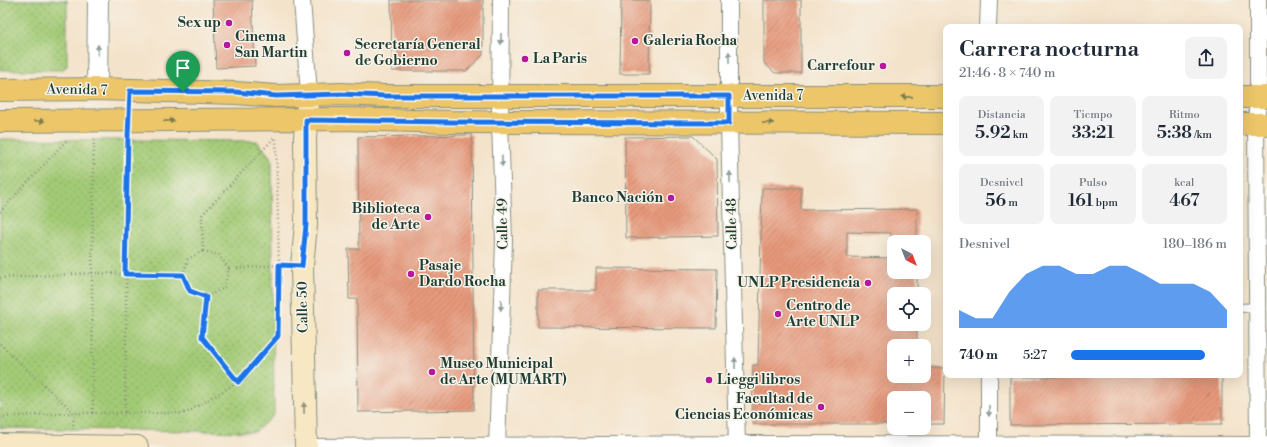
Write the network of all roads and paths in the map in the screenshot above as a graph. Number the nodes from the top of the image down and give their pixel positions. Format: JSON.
{"nodes":[{"id":1,"x":98,"y":0,"type":"edge"},
{"id":2,"x":302,"y":0,"type":"edge"},
{"id":3,"x":501,"y":0,"type":"edge"},
{"id":4,"x":729,"y":0,"type":"edge"},
{"id":5,"x":989,"y":0,"type":"edge"},
{"id":6,"x":1258,"y":0,"type":"edge"},
{"id":7,"x":988,"y":24,"type":"edge"},
{"id":8,"x":97,"y":89,"type":"junction"},
{"id":9,"x":0,"y":90,"type":"edge"},
{"id":10,"x":309,"y":94,"type":"junction"},
{"id":11,"x":500,"y":96,"type":"junction"},
{"id":12,"x":729,"y":96,"type":"junction"},
{"id":13,"x":943,"y":96,"type":"edge"},
{"id":14,"x":1255,"y":97,"type":"edge"},
{"id":15,"x":306,"y":120,"type":"junction"},
{"id":16,"x":0,"y":121,"type":"edge"},
{"id":17,"x":500,"y":122,"type":"junction"},
{"id":18,"x":729,"y":123,"type":"junction"},
{"id":19,"x":943,"y":123,"type":"edge"},
{"id":20,"x":1254,"y":124,"type":"edge"},
{"id":21,"x":128,"y":136,"type":"junction"},
{"id":22,"x":136,"y":136,"type":"dead end"},
{"id":23,"x":268,"y":136,"type":"dead end"},
{"id":24,"x":276,"y":136,"type":"junction"},
{"id":25,"x":62,"y":137,"type":"dead end"},
{"id":26,"x":88,"y":137,"type":"dead end"},
{"id":27,"x":94,"y":137,"type":"junction"},
{"id":28,"x":101,"y":137,"type":"dead end"},
{"id":29,"x":121,"y":137,"type":"dead end"},
{"id":30,"x":0,"y":212,"type":"edge"},
{"id":31,"x":203,"y":251,"type":"junction"},
{"id":32,"x":279,"y":265,"type":"junction"},
{"id":33,"x":302,"y":266,"type":"junction"},
{"id":34,"x":229,"y":268,"type":"junction"},
{"id":35,"x":92,"y":273,"type":"junction"},
{"id":36,"x":125,"y":274,"type":"junction"},
{"id":37,"x":183,"y":275,"type":"junction"},
{"id":38,"x":0,"y":278,"type":"edge"},
{"id":39,"x":206,"y":297,"type":"junction"},
{"id":40,"x":1243,"y":308,"type":"edge"},
{"id":41,"x":1257,"y":308,"type":"junction"},
{"id":42,"x":0,"y":344,"type":"edge"},
{"id":43,"x":989,"y":378,"type":"edge"},
{"id":44,"x":238,"y":382,"type":"junction"},
{"id":45,"x":125,"y":412,"type":"junction"},
{"id":46,"x":74,"y":413,"type":"junction"},
{"id":47,"x":93,"y":413,"type":"junction"},
{"id":48,"x":0,"y":417,"type":"edge"},
{"id":49,"x":0,"y":445,"type":"edge"},
{"id":50,"x":737,"y":445,"type":"edge"},
{"id":51,"x":989,"y":445,"type":"edge"},
{"id":52,"x":86,"y":446,"type":"edge"},
{"id":53,"x":1261,"y":446,"type":"edge"},
{"id":54,"x":124,"y":447,"type":"edge"},
{"id":55,"x":137,"y":447,"type":"edge"},
{"id":56,"x":306,"y":447,"type":"edge"},
{"id":57,"x":313,"y":447,"type":"edge"},
{"id":58,"x":497,"y":447,"type":"edge"}],
"edges":[{"from":8,"to":1,"type":"street","one_way":true},
{"from":2,"to":10,"type":"street","name":"Calle 50"},
{"from":3,"to":11,"type":"street","name":"Calle 49","one_way":true},
{"from":12,"to":4,"type":"street","name":"Calle 48","one_way":true},
{"from":5,"to":7,"type":"street"},
{"from":6,"to":14,"type":"street"},
{"from":8,"to":9,"type":"main road","name":"Avenida 7"},
{"from":8,"to":10,"type":"main road","name":"Avenida 7"},
{"from":10,"to":11,"type":"main road","name":"Avenida 7"},
{"from":10,"to":15,"type":"main road","name":"Calle 50"},
{"from":11,"to":12,"type":"main road","name":"Avenida 7"},
{"from":11,"to":17,"type":"street","name":"Calle 49"},
{"from":13,"to":12,"type":"main road","name":"Avenida 7","one_way":true},
{"from":12,"to":18,"type":"street","name":"Calle 48"},
{"from":14,"to":20,"type":"street"},
{"from":16,"to":15,"type":"main road","name":"Avenida 7","one_way":true},
{"from":15,"to":17,"type":"main road","name":"Avenida 7"},
{"from":15,"to":33,"type":"main road","name":"Calle 50"},
{"from":17,"to":18,"type":"main road","name":"Avenida 7"},
{"from":17,"to":58,"type":"street","name":"Calle 49","one_way":true},
{"from":18,"to":19,"type":"main road","name":"Avenida 7","one_way":true},
{"from":50,"to":18,"type":"street","name":"Calle 48","one_way":true},
{"from":20,"to":41,"type":"street"},
{"from":21,"to":22,"type":"path"},
{"from":21,"to":29,"type":"path"},
{"from":21,"to":36,"type":"path"},
{"from":23,"to":24,"type":"path"},
{"from":24,"to":31,"type":"path"},
{"from":24,"to":32,"type":"path"},
{"from":25,"to":30,"type":"path"},
{"from":26,"to":27,"type":"path"},
{"from":27,"to":28,"type":"path"},
{"from":27,"to":35,"type":"path"},
{"from":31,"to":34,"type":"path"},
{"from":31,"to":37,"type":"path"},
{"from":32,"to":33,"type":"path"},
{"from":32,"to":34,"type":"path"},
{"from":32,"to":44,"type":"path"},
{"from":56,"to":33,"type":"main road","name":"Calle 50","one_way":true},
{"from":34,"to":39,"type":"path"},
{"from":35,"to":36,"type":"path"},
{"from":35,"to":38,"type":"path"},
{"from":35,"to":47,"type":"path"},
{"from":36,"to":37,"type":"path"},
{"from":36,"to":45,"type":"path"},
{"from":37,"to":39,"type":"path"},
{"from":39,"to":44,"type":"path"},
{"from":40,"to":41,"type":"lane"},
{"from":41,"to":53,"type":"street"},
{"from":42,"to":46,"type":"path"},
{"from":43,"to":51,"type":"street","one_way":true},
{"from":44,"to":45,"type":"path"},
{"from":45,"to":47,"type":"path"},
{"from":46,"to":47,"type":"path"},
{"from":46,"to":48,"type":"path"},
{"from":46,"to":52,"type":"path"},
{"from":49,"to":52,"type":"main road"},
{"from":50,"to":51,"type":"street"},
{"from":50,"to":58,"type":"street"},
{"from":51,"to":53,"type":"street"},
{"from":52,"to":54,"type":"main road"},
{"from":54,"to":55,"type":"main road"},
{"from":57,"to":58,"type":"street"}]}
